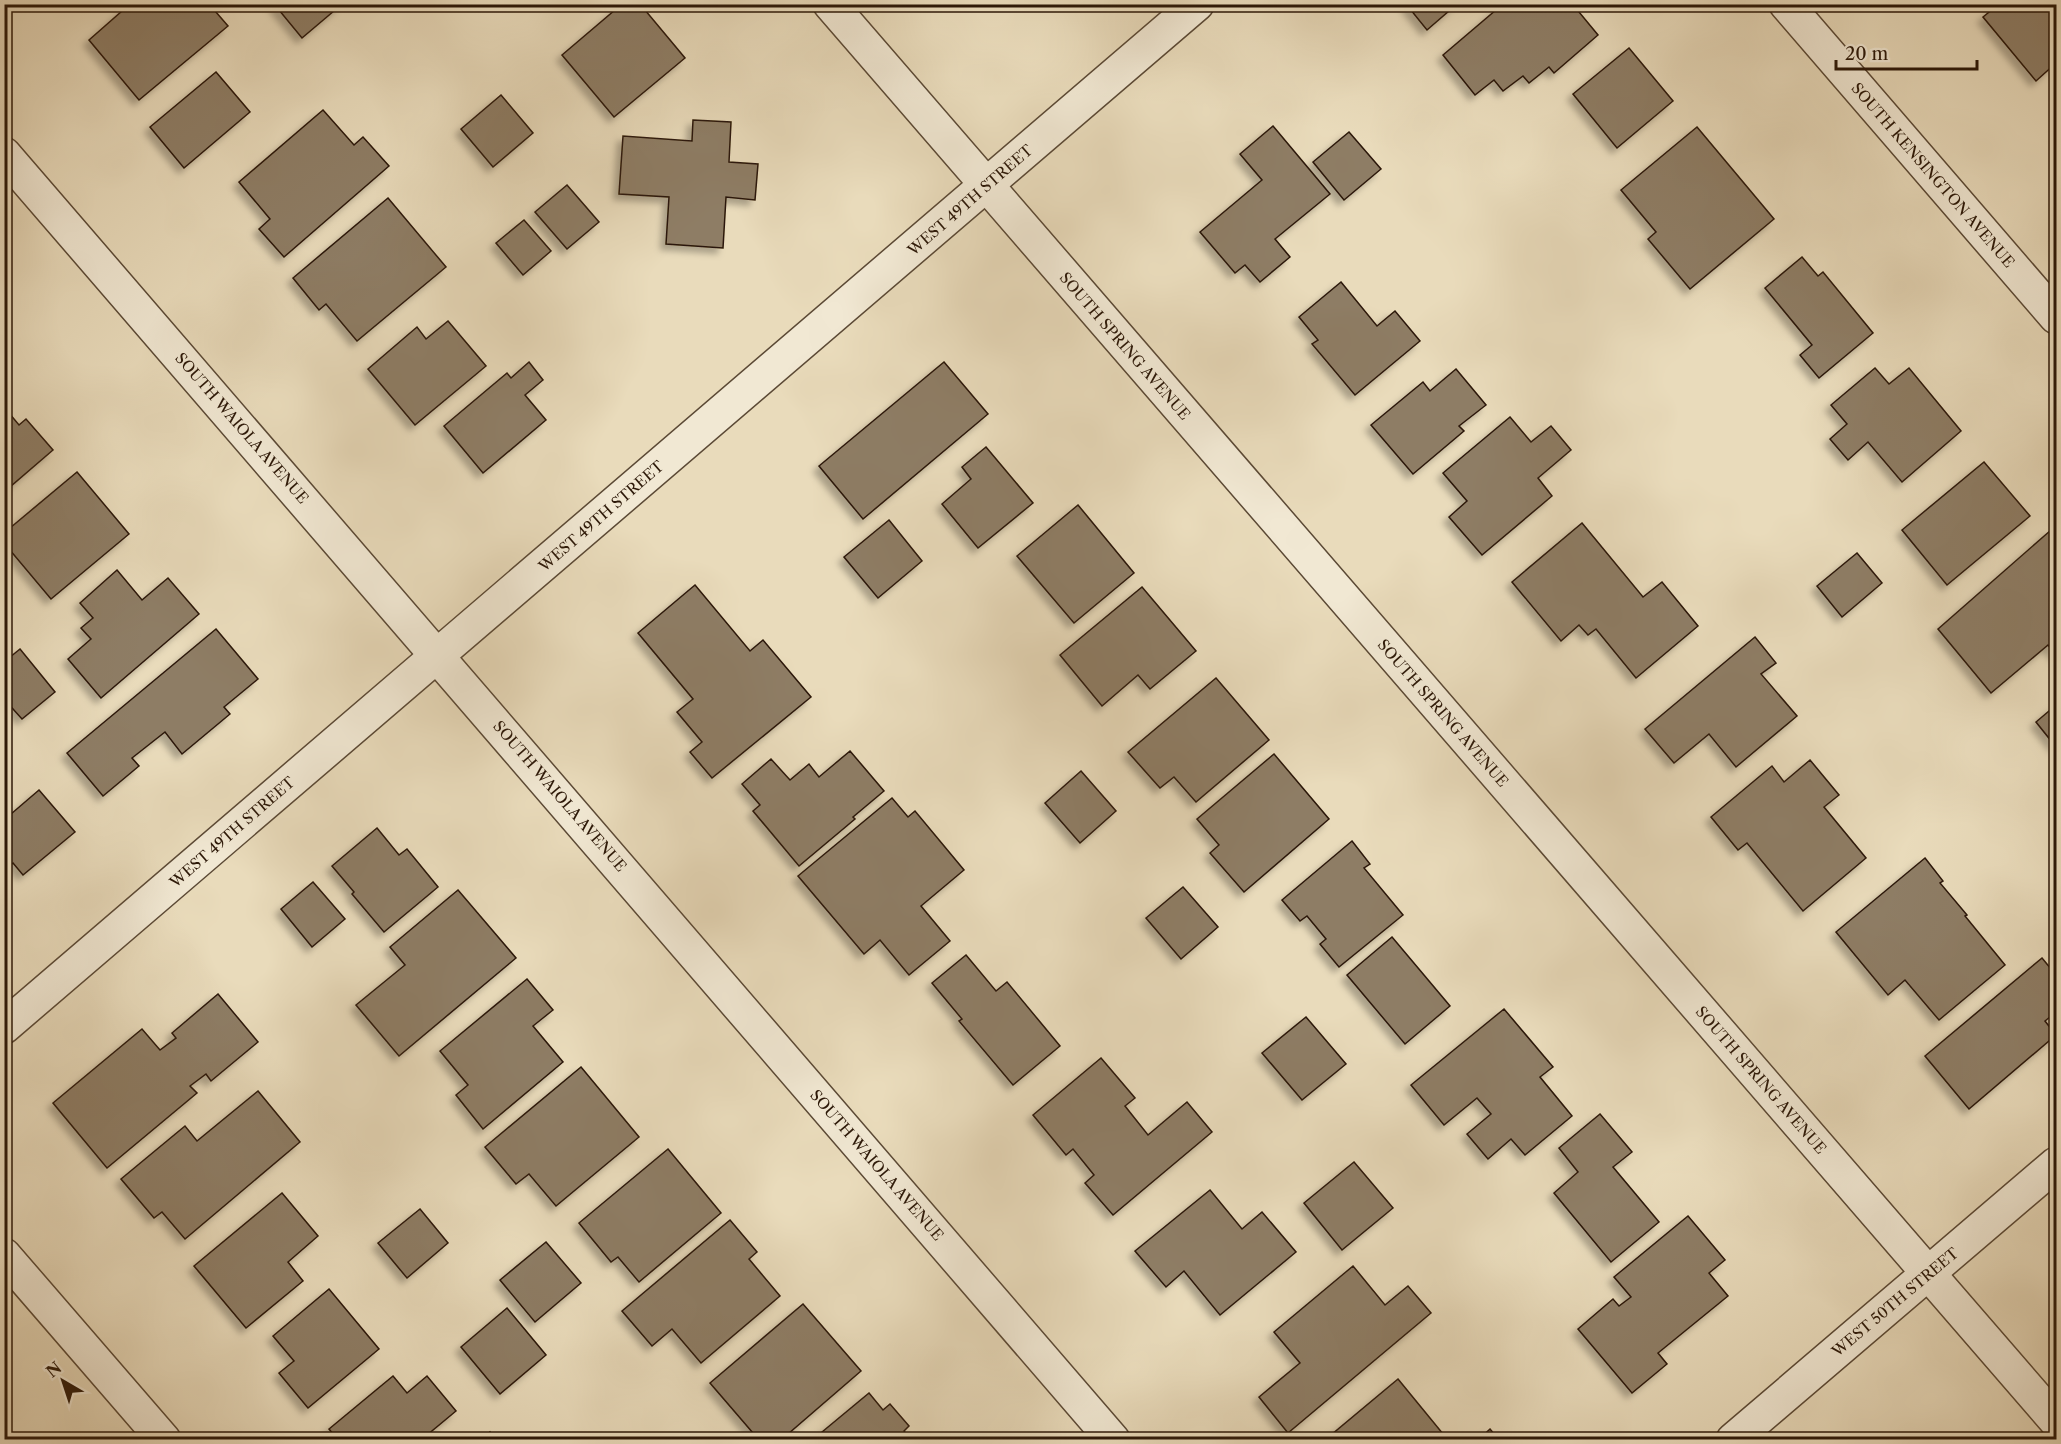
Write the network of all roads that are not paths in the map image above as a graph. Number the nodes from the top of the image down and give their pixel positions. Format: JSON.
{"nodes":[{"id":1,"x":830,"y":4,"type":"edge"},
{"id":2,"x":1197,"y":4,"type":"edge"},
{"id":3,"x":1786,"y":4,"type":"edge"},
{"id":4,"x":4,"y":154,"type":"edge"},
{"id":5,"x":987,"y":186,"type":"junction"},
{"id":6,"x":2056,"y":317,"type":"edge"},
{"id":7,"x":439,"y":656,"type":"junction"},
{"id":8,"x":4,"y":1028,"type":"edge"},
{"id":9,"x":2056,"y":1164,"type":"edge"},
{"id":10,"x":4,"y":1255,"type":"edge"},
{"id":11,"x":1928,"y":1274,"type":"junction"},
{"id":12,"x":2056,"y":1421,"type":"edge"},
{"id":13,"x":164,"y":1440,"type":"edge"},
{"id":14,"x":1113,"y":1440,"type":"edge"},
{"id":15,"x":1733,"y":1440,"type":"edge"}],
"edges":[{"from":1,"to":5,"type":"street","name":"SOUTH SPRING AVENUE"},
{"from":2,"to":5,"type":"street","name":"WEST 49TH STREET"},
{"from":3,"to":6,"type":"street","name":"SOUTH KENSINGTON AVENUE"},
{"from":4,"to":7,"type":"street","name":"SOUTH WAIOLA AVENUE"},
{"from":5,"to":7,"type":"street","name":"WEST 49TH STREET"},
{"from":5,"to":11,"type":"street","name":"SOUTH SPRING AVENUE"},
{"from":7,"to":8,"type":"street","name":"WEST 49TH STREET"},
{"from":7,"to":14,"type":"street","name":"SOUTH WAIOLA AVENUE"},
{"from":9,"to":11,"type":"street","name":"WEST 50TH STREET"},
{"from":10,"to":13,"type":"street"},
{"from":11,"to":12,"type":"street","name":"SOUTH SPRING AVENUE"},
{"from":11,"to":15,"type":"street","name":"WEST 50TH STREET"}]}
